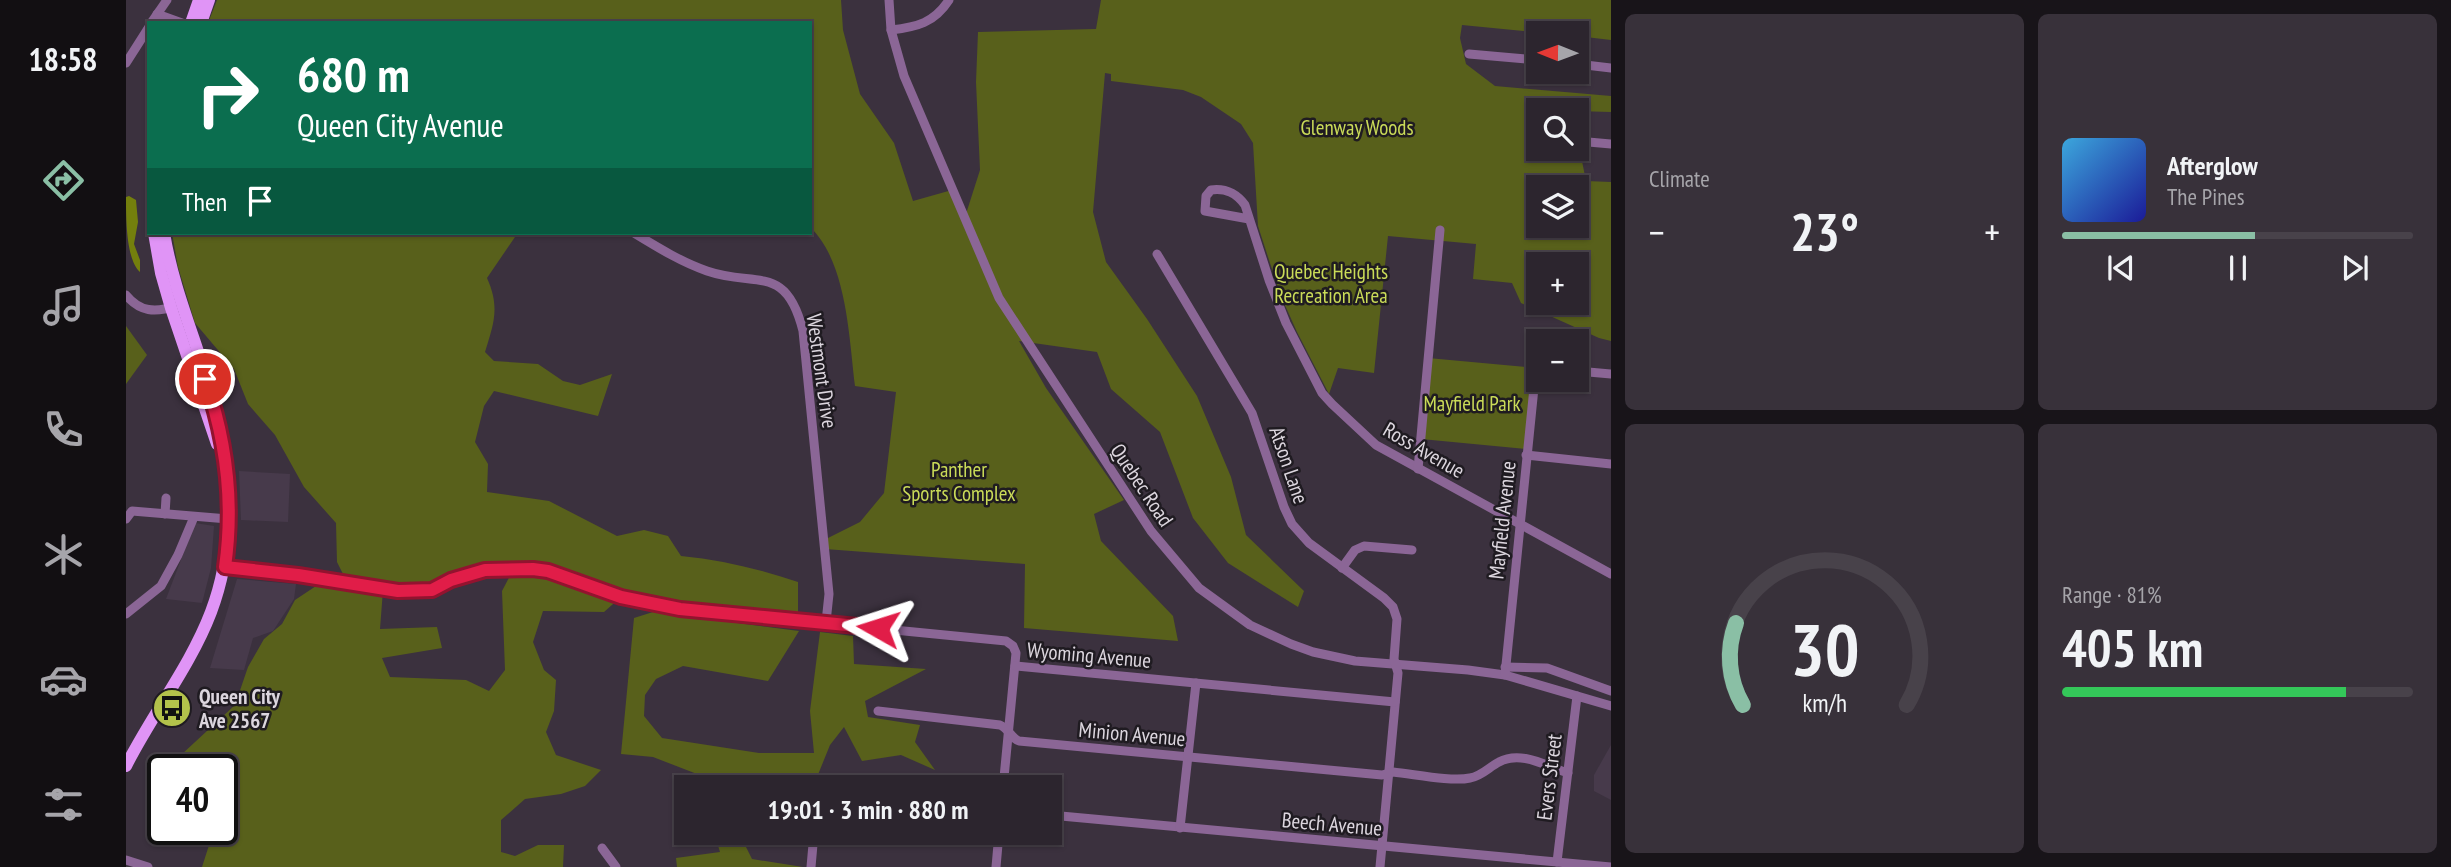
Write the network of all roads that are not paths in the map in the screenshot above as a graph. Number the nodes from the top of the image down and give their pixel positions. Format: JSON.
{"nodes":[{"id":1,"x":167,"y":0,"type":"edge"},
{"id":2,"x":200,"y":0,"type":"edge"},
{"id":3,"x":209,"y":0,"type":"edge"},
{"id":4,"x":889,"y":0,"type":"edge"},
{"id":5,"x":949,"y":0,"type":"edge"},
{"id":6,"x":157,"y":14,"type":"junction"},
{"id":7,"x":153,"y":21,"type":"edge"},
{"id":8,"x":176,"y":21,"type":"edge"},
{"id":9,"x":192,"y":21,"type":"edge"},
{"id":10,"x":202,"y":21,"type":"edge"},
{"id":11,"x":147,"y":30,"type":"edge"},
{"id":12,"x":891,"y":30,"type":"junction"},
{"id":13,"x":1469,"y":54,"type":"dead end"},
{"id":14,"x":1526,"y":59,"type":"edge"},
{"id":15,"x":126,"y":62,"type":"edge"},
{"id":16,"x":1589,"y":65,"type":"edge"},
{"id":17,"x":1611,"y":68,"type":"edge"},
{"id":18,"x":1589,"y":142,"type":"edge"},
{"id":19,"x":1611,"y":144,"type":"edge"},
{"id":20,"x":1249,"y":219,"type":"junction"},
{"id":21,"x":1440,"y":230,"type":"dead end"},
{"id":22,"x":154,"y":235,"type":"edge"},
{"id":23,"x":164,"y":235,"type":"edge"},
{"id":24,"x":638,"y":235,"type":"edge"},
{"id":25,"x":1157,"y":254,"type":"dead end"},
{"id":26,"x":126,"y":295,"type":"edge"},
{"id":27,"x":176,"y":306,"type":"junction"},
{"id":28,"x":1589,"y":371,"type":"edge"},
{"id":29,"x":1611,"y":374,"type":"edge"},
{"id":30,"x":1534,"y":392,"type":"edge"},
{"id":31,"x":1526,"y":455,"type":"junction"},
{"id":32,"x":1611,"y":464,"type":"edge"},
{"id":33,"x":1419,"y":469,"type":"junction"},
{"id":34,"x":166,"y":498,"type":"dead end"},
{"id":35,"x":165,"y":514,"type":"junction"},
{"id":36,"x":129,"y":515,"type":"edge"},
{"id":37,"x":194,"y":517,"type":"junction"},
{"id":38,"x":228,"y":519,"type":"junction"},
{"id":39,"x":1518,"y":523,"type":"junction"},
{"id":40,"x":1412,"y":550,"type":"dead end"},
{"id":41,"x":225,"y":567,"type":"junction"},
{"id":42,"x":1342,"y":568,"type":"junction"},
{"id":43,"x":1611,"y":574,"type":"edge"},
{"id":44,"x":126,"y":614,"type":"edge"},
{"id":45,"x":826,"y":622,"type":"junction"},
{"id":46,"x":1396,"y":665,"type":"junction"},
{"id":47,"x":1015,"y":666,"type":"junction"},
{"id":48,"x":1505,"y":671,"type":"junction"},
{"id":49,"x":1196,"y":683,"type":"junction"},
{"id":50,"x":1611,"y":691,"type":"edge"},
{"id":51,"x":1577,"y":696,"type":"junction"},
{"id":52,"x":1395,"y":702,"type":"junction"},
{"id":53,"x":1611,"y":706,"type":"edge"},
{"id":54,"x":878,"y":711,"type":"dead end"},
{"id":55,"x":1008,"y":731,"type":"junction"},
{"id":56,"x":1188,"y":757,"type":"junction"},
{"id":57,"x":126,"y":766,"type":"edge"},
{"id":58,"x":1568,"y":773,"type":"junction"},
{"id":59,"x":1389,"y":774,"type":"junction"},
{"id":60,"x":1004,"y":775,"type":"edge"},
{"id":61,"x":1062,"y":817,"type":"edge"},
{"id":62,"x":1180,"y":828,"type":"junction"},
{"id":63,"x":813,"y":845,"type":"edge"},
{"id":64,"x":998,"y":845,"type":"edge"},
{"id":65,"x":1382,"y":846,"type":"junction"},
{"id":66,"x":602,"y":848,"type":"dead end"},
{"id":67,"x":126,"y":860,"type":"edge"},
{"id":68,"x":1557,"y":862,"type":"junction"},
{"id":69,"x":148,"y":867,"type":"edge"},
{"id":70,"x":615,"y":867,"type":"edge"},
{"id":71,"x":811,"y":867,"type":"edge"},
{"id":72,"x":996,"y":867,"type":"edge"},
{"id":73,"x":1380,"y":867,"type":"edge"},
{"id":74,"x":1611,"y":867,"type":"edge"}],
"edges":[{"from":1,"to":6,"type":"street"},
{"from":2,"to":9,"type":"main road"},
{"from":3,"to":10,"type":"main road"},
{"from":4,"to":12,"type":"street","name":"Quebec Road"},
{"from":5,"to":12,"type":"street"},
{"from":6,"to":7,"type":"street"},
{"from":6,"to":8,"type":"street"},
{"from":11,"to":15,"type":"street"},
{"from":12,"to":46,"type":"street","name":"Quebec Road"},
{"from":13,"to":14,"type":"street"},
{"from":16,"to":17,"type":"street"},
{"from":18,"to":19,"type":"street"},
{"from":20,"to":20,"type":"street","name":"Ross Avenue"},
{"from":20,"to":33,"type":"street","name":"Ross Avenue"},
{"from":21,"to":33,"type":"street"},
{"from":22,"to":27,"type":"main road"},
{"from":23,"to":27,"type":"main road"},
{"from":24,"to":45,"type":"street","name":"Westmont Drive"},
{"from":25,"to":42,"type":"street","name":"Atson Lane"},
{"from":26,"to":27,"type":"street"},
{"from":27,"to":38,"type":"main road"},
{"from":28,"to":29,"type":"street"},
{"from":30,"to":31,"type":"street","name":"Mayfield Avenue"},
{"from":31,"to":32,"type":"street"},
{"from":31,"to":39,"type":"street","name":"Mayfield Avenue"},
{"from":33,"to":39,"type":"street","name":"Ross Avenue"},
{"from":34,"to":35,"type":"street"},
{"from":35,"to":36,"type":"street"},
{"from":35,"to":37,"type":"street"},
{"from":37,"to":38,"type":"street"},
{"from":37,"to":44,"type":"street"},
{"from":38,"to":41,"type":"main road"},
{"from":39,"to":43,"type":"street","name":"Ross Avenue"},
{"from":39,"to":48,"type":"street","name":"Mayfield Avenue"},
{"from":40,"to":42,"type":"street"},
{"from":41,"to":45,"type":"street","name":"Wyoming Avenue"},
{"from":41,"to":57,"type":"main road"},
{"from":42,"to":46,"type":"street","name":"Atson Lane"},
{"from":45,"to":47,"type":"street","name":"Wyoming Avenue"},
{"from":46,"to":48,"type":"street","name":"Quebec Road"},
{"from":46,"to":52,"type":"street","name":"Atson Lane"},
{"from":47,"to":49,"type":"street","name":"Wyoming Avenue"},
{"from":47,"to":55,"type":"street"},
{"from":48,"to":50,"type":"street","name":"Quebec Road"},
{"from":48,"to":51,"type":"street","name":"Quebec Road"},
{"from":49,"to":52,"type":"street","name":"Wyoming Avenue"},
{"from":49,"to":56,"type":"street"},
{"from":51,"to":53,"type":"street","name":"Quebec Road"},
{"from":51,"to":58,"type":"street","name":"Evers Street"},
{"from":52,"to":59,"type":"street","name":"Atson Lane"},
{"from":54,"to":55,"type":"street","name":"Minion Avenue"},
{"from":55,"to":56,"type":"street","name":"Minion Avenue"},
{"from":55,"to":60,"type":"street"},
{"from":56,"to":59,"type":"street","name":"Minion Avenue"},
{"from":56,"to":62,"type":"street"},
{"from":58,"to":59,"type":"street","name":"Minion Avenue"},
{"from":58,"to":68,"type":"street","name":"Evers Street"},
{"from":59,"to":65,"type":"street","name":"Atson Lane"},
{"from":61,"to":62,"type":"street","name":"Beech Avenue"},
{"from":62,"to":65,"type":"street","name":"Beech Avenue"},
{"from":63,"to":71,"type":"street"},
{"from":64,"to":72,"type":"street"},
{"from":65,"to":68,"type":"street","name":"Beech Avenue"},
{"from":65,"to":73,"type":"street","name":"Atson Lane"},
{"from":66,"to":70,"type":"street"},
{"from":67,"to":69,"type":"street"},
{"from":68,"to":74,"type":"street","name":"Beech Avenue"}]}
